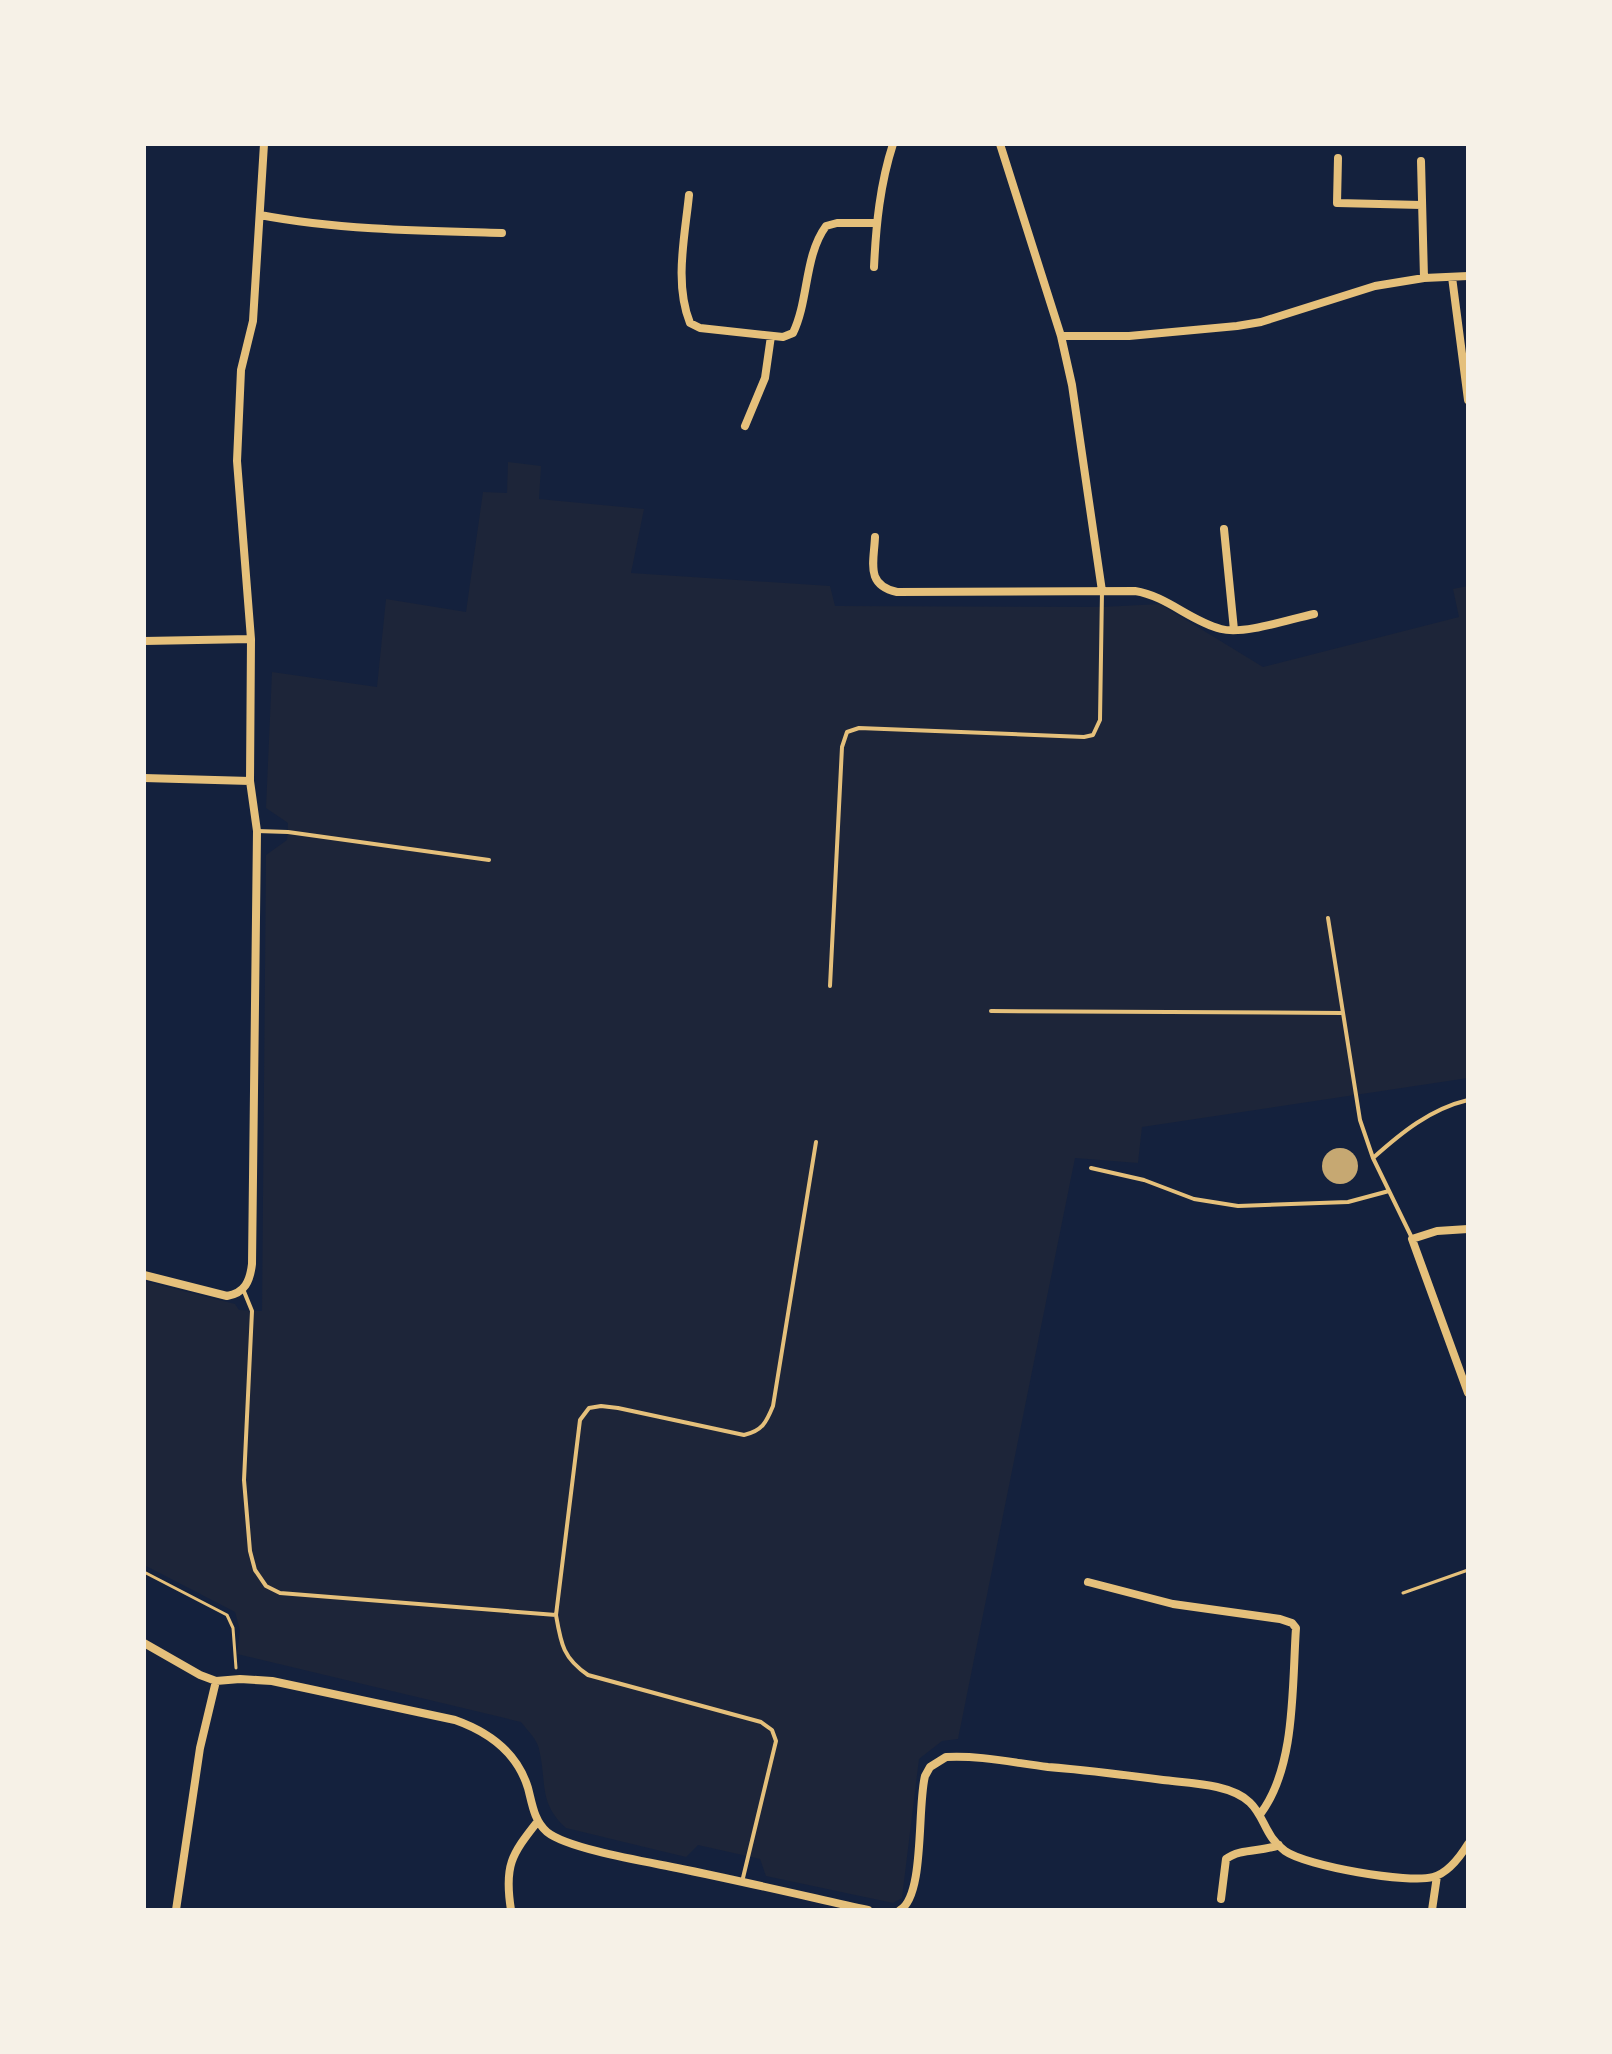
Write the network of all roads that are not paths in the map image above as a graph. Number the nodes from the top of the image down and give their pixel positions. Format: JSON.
{"nodes":[{"id":1,"x":264,"y":144,"type":"edge"},
{"id":2,"x":893,"y":144,"type":"edge"},
{"id":3,"x":1000,"y":144,"type":"edge"},
{"id":4,"x":1338,"y":158,"type":"dead end"},
{"id":5,"x":1421,"y":161,"type":"dead end"},
{"id":6,"x":689,"y":195,"type":"dead end"},
{"id":7,"x":1422,"y":205,"type":"junction"},
{"id":8,"x":260,"y":215,"type":"junction"},
{"id":9,"x":876,"y":223,"type":"junction"},
{"id":10,"x":502,"y":233,"type":"dead end"},
{"id":11,"x":874,"y":267,"type":"dead end"},
{"id":12,"x":1468,"y":276,"type":"edge"},
{"id":13,"x":1452,"y":277,"type":"junction"},
{"id":14,"x":1424,"y":278,"type":"junction"},
{"id":15,"x":771,"y":336,"type":"junction"},
{"id":16,"x":1061,"y":336,"type":"junction"},
{"id":17,"x":1468,"y":400,"type":"edge"},
{"id":18,"x":745,"y":426,"type":"dead end"},
{"id":19,"x":1224,"y":529,"type":"dead end"},
{"id":20,"x":875,"y":537,"type":"dead end"},
{"id":21,"x":1102,"y":591,"type":"junction"},
{"id":22,"x":1314,"y":614,"type":"dead end"},
{"id":23,"x":1234,"y":630,"type":"junction"},
{"id":24,"x":251,"y":639,"type":"junction"},
{"id":25,"x":144,"y":641,"type":"edge"},
{"id":26,"x":144,"y":778,"type":"edge"},
{"id":27,"x":250,"y":781,"type":"junction"},
{"id":28,"x":257,"y":831,"type":"junction"},
{"id":29,"x":489,"y":860,"type":"dead end"},
{"id":30,"x":1328,"y":918,"type":"dead end"},
{"id":31,"x":830,"y":986,"type":"dead end"},
{"id":32,"x":991,"y":1011,"type":"dead end"},
{"id":33,"x":1342,"y":1013,"type":"junction"},
{"id":34,"x":1468,"y":1100,"type":"edge"},
{"id":35,"x":816,"y":1142,"type":"dead end"},
{"id":36,"x":1373,"y":1158,"type":"junction"},
{"id":37,"x":1091,"y":1168,"type":"dead end"},
{"id":38,"x":1389,"y":1191,"type":"junction"},
{"id":39,"x":1468,"y":1229,"type":"edge"},
{"id":40,"x":1412,"y":1239,"type":"junction"},
{"id":41,"x":144,"y":1275,"type":"edge"},
{"id":42,"x":243,"y":1289,"type":"junction"},
{"id":43,"x":1468,"y":1393,"type":"edge"},
{"id":44,"x":1088,"y":1582,"type":"dead end"},
{"id":45,"x":556,"y":1615,"type":"junction"},
{"id":46,"x":144,"y":1643,"type":"edge"},
{"id":47,"x":216,"y":1681,"type":"junction"},
{"id":48,"x":1261,"y":1813,"type":"junction"},
{"id":49,"x":538,"y":1821,"type":"junction"},
{"id":50,"x":1468,"y":1844,"type":"edge"},
{"id":51,"x":1279,"y":1845,"type":"junction"},
{"id":52,"x":1437,"y":1876,"type":"junction"},
{"id":53,"x":742,"y":1882,"type":"junction"},
{"id":54,"x":1221,"y":1899,"type":"dead end"},
{"id":55,"x":176,"y":1910,"type":"edge"},
{"id":56,"x":511,"y":1910,"type":"edge"},
{"id":57,"x":868,"y":1910,"type":"edge"},
{"id":58,"x":900,"y":1910,"type":"edge"},
{"id":59,"x":1432,"y":1910,"type":"edge"}],
"edges":[{"from":1,"to":8,"type":"street"},
{"from":2,"to":9,"type":"street"},
{"from":3,"to":16,"type":"street"},
{"from":4,"to":7,"type":"street"},
{"from":5,"to":7,"type":"street"},
{"from":6,"to":15,"type":"street"},
{"from":7,"to":14,"type":"street"},
{"from":8,"to":10,"type":"street"},
{"from":8,"to":24,"type":"street"},
{"from":9,"to":11,"type":"street"},
{"from":9,"to":15,"type":"street"},
{"from":12,"to":13,"type":"street"},
{"from":13,"to":14,"type":"street"},
{"from":13,"to":17,"type":"street"},
{"from":14,"to":16,"type":"street"},
{"from":15,"to":18,"type":"street"},
{"from":16,"to":21,"type":"street"},
{"from":19,"to":23,"type":"street"},
{"from":20,"to":21,"type":"street"},
{"from":21,"to":23,"type":"street"},
{"from":21,"to":31,"type":"lane"},
{"from":22,"to":23,"type":"street"},
{"from":24,"to":25,"type":"street"},
{"from":24,"to":27,"type":"street"},
{"from":26,"to":27,"type":"street"},
{"from":27,"to":28,"type":"street"},
{"from":28,"to":29,"type":"lane"},
{"from":28,"to":42,"type":"street"},
{"from":30,"to":33,"type":"lane"},
{"from":32,"to":33,"type":"lane"},
{"from":33,"to":36,"type":"lane"},
{"from":34,"to":36,"type":"lane"},
{"from":35,"to":45,"type":"lane"},
{"from":36,"to":38,"type":"lane"},
{"from":37,"to":38,"type":"lane"},
{"from":38,"to":40,"type":"lane"},
{"from":39,"to":40,"type":"street"},
{"from":40,"to":43,"type":"street"},
{"from":41,"to":42,"type":"street"},
{"from":42,"to":45,"type":"lane"},
{"from":44,"to":48,"type":"street"},
{"from":45,"to":53,"type":"lane"},
{"from":46,"to":47,"type":"street"},
{"from":47,"to":49,"type":"street"},
{"from":47,"to":55,"type":"street"},
{"from":48,"to":51,"type":"street"},
{"from":48,"to":58,"type":"street"},
{"from":49,"to":53,"type":"street"},
{"from":49,"to":56,"type":"street"},
{"from":50,"to":52,"type":"street"},
{"from":51,"to":52,"type":"street"},
{"from":51,"to":54,"type":"street"},
{"from":52,"to":59,"type":"street"},
{"from":53,"to":57,"type":"street"}]}
